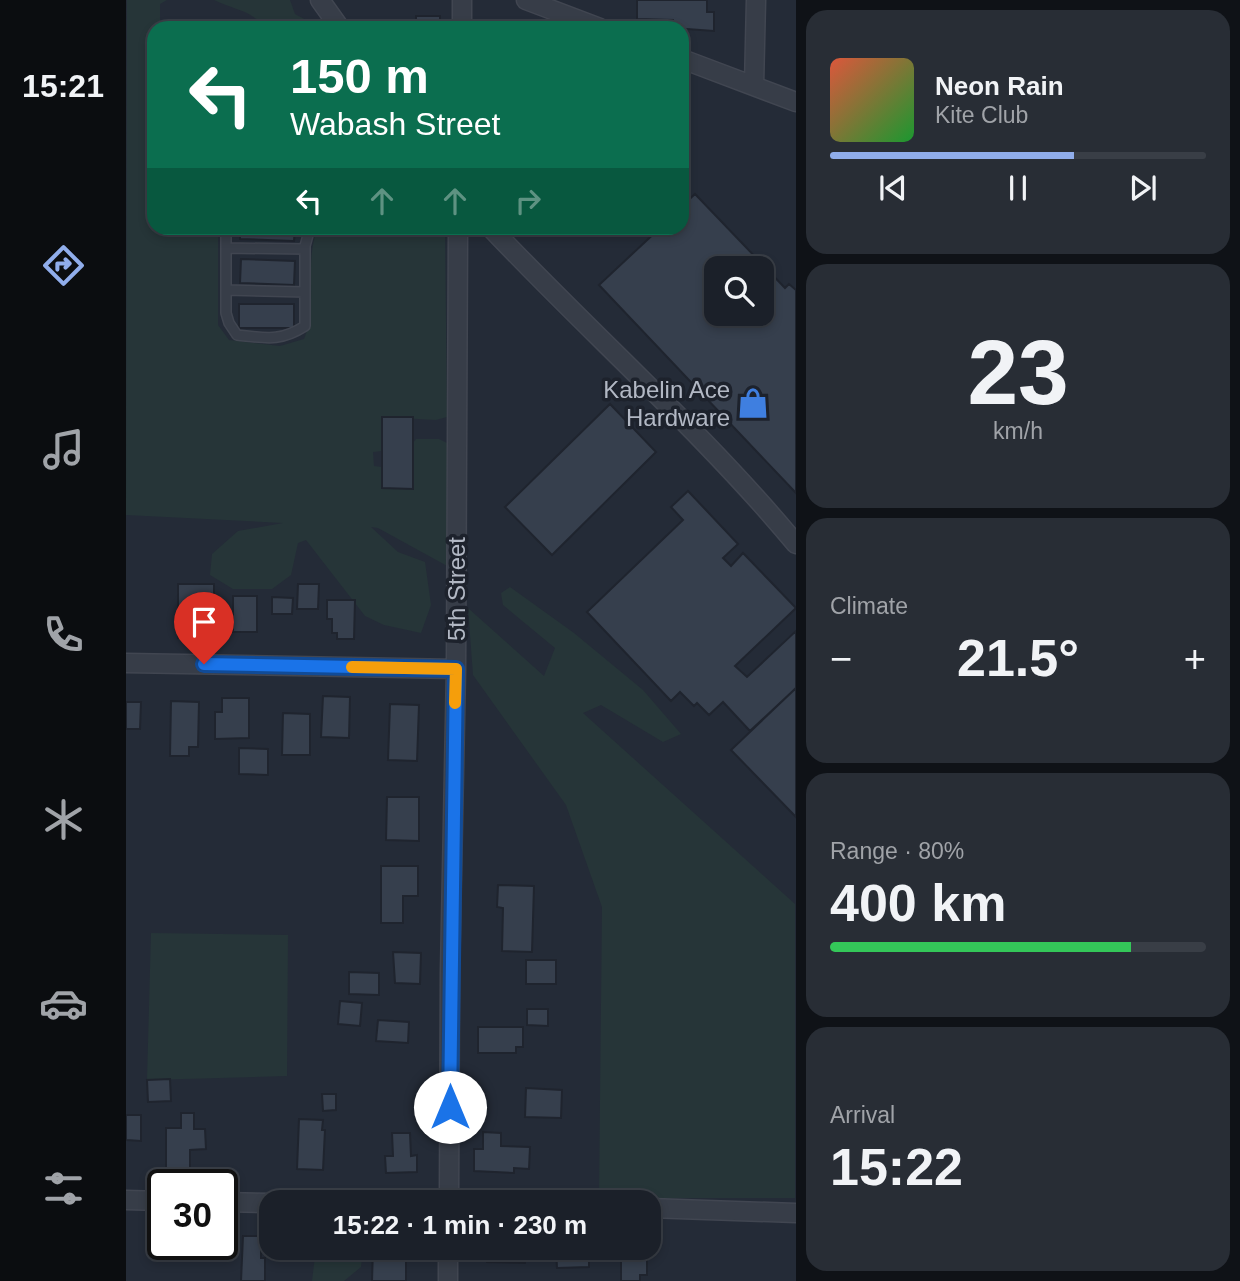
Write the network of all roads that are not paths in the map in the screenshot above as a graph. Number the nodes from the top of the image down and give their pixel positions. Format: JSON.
{"nodes":[{"id":1,"x":320,"y":0,"type":"edge"},
{"id":2,"x":463,"y":0,"type":"edge"},
{"id":3,"x":526,"y":0,"type":"edge"},
{"id":4,"x":756,"y":0,"type":"edge"},
{"id":5,"x":336,"y":21,"type":"edge"},
{"id":6,"x":462,"y":21,"type":"edge"},
{"id":7,"x":582,"y":21,"type":"edge"},
{"id":8,"x":689,"y":62,"type":"edge"},
{"id":9,"x":754,"y":86,"type":"junction"},
{"id":10,"x":796,"y":102,"type":"edge"},
{"id":11,"x":226,"y":235,"type":"edge"},
{"id":12,"x":308,"y":235,"type":"edge"},
{"id":13,"x":457,"y":235,"type":"edge"},
{"id":14,"x":498,"y":235,"type":"edge"},
{"id":15,"x":226,"y":248,"type":"junction"},
{"id":16,"x":304,"y":249,"type":"junction"},
{"id":17,"x":226,"y":290,"type":"junction"},
{"id":18,"x":305,"y":292,"type":"junction"},
{"id":19,"x":796,"y":544,"type":"edge"},
{"id":20,"x":126,"y":663,"type":"edge"},
{"id":21,"x":456,"y":669,"type":"junction"},
{"id":22,"x":449,"y":1190,"type":"edge"},
{"id":23,"x":126,"y":1200,"type":"edge"},
{"id":24,"x":147,"y":1201,"type":"edge"},
{"id":25,"x":238,"y":1202,"type":"edge"},
{"id":26,"x":259,"y":1203,"type":"edge"},
{"id":27,"x":661,"y":1208,"type":"edge"},
{"id":28,"x":796,"y":1213,"type":"edge"},
{"id":29,"x":448,"y":1260,"type":"edge"},
{"id":30,"x":447,"y":1281,"type":"edge"}],
"edges":[{"from":1,"to":5,"type":"street"},
{"from":2,"to":6,"type":"street"},
{"from":3,"to":7,"type":"street"},
{"from":4,"to":9,"type":"street"},
{"from":8,"to":9,"type":"street"},
{"from":9,"to":10,"type":"street"},
{"from":11,"to":15,"type":"lane"},
{"from":12,"to":16,"type":"lane"},
{"from":13,"to":21,"type":"street","name":"5th Street"},
{"from":14,"to":19,"type":"street"},
{"from":15,"to":16,"type":"lane"},
{"from":15,"to":17,"type":"lane"},
{"from":16,"to":18,"type":"lane"},
{"from":17,"to":18,"type":"lane"},
{"from":17,"to":18,"type":"lane"},
{"from":20,"to":21,"type":"street"},
{"from":21,"to":22,"type":"street","name":"5th Street"},
{"from":23,"to":24,"type":"street"},
{"from":25,"to":26,"type":"street"},
{"from":27,"to":28,"type":"street"},
{"from":29,"to":30,"type":"street"}]}
